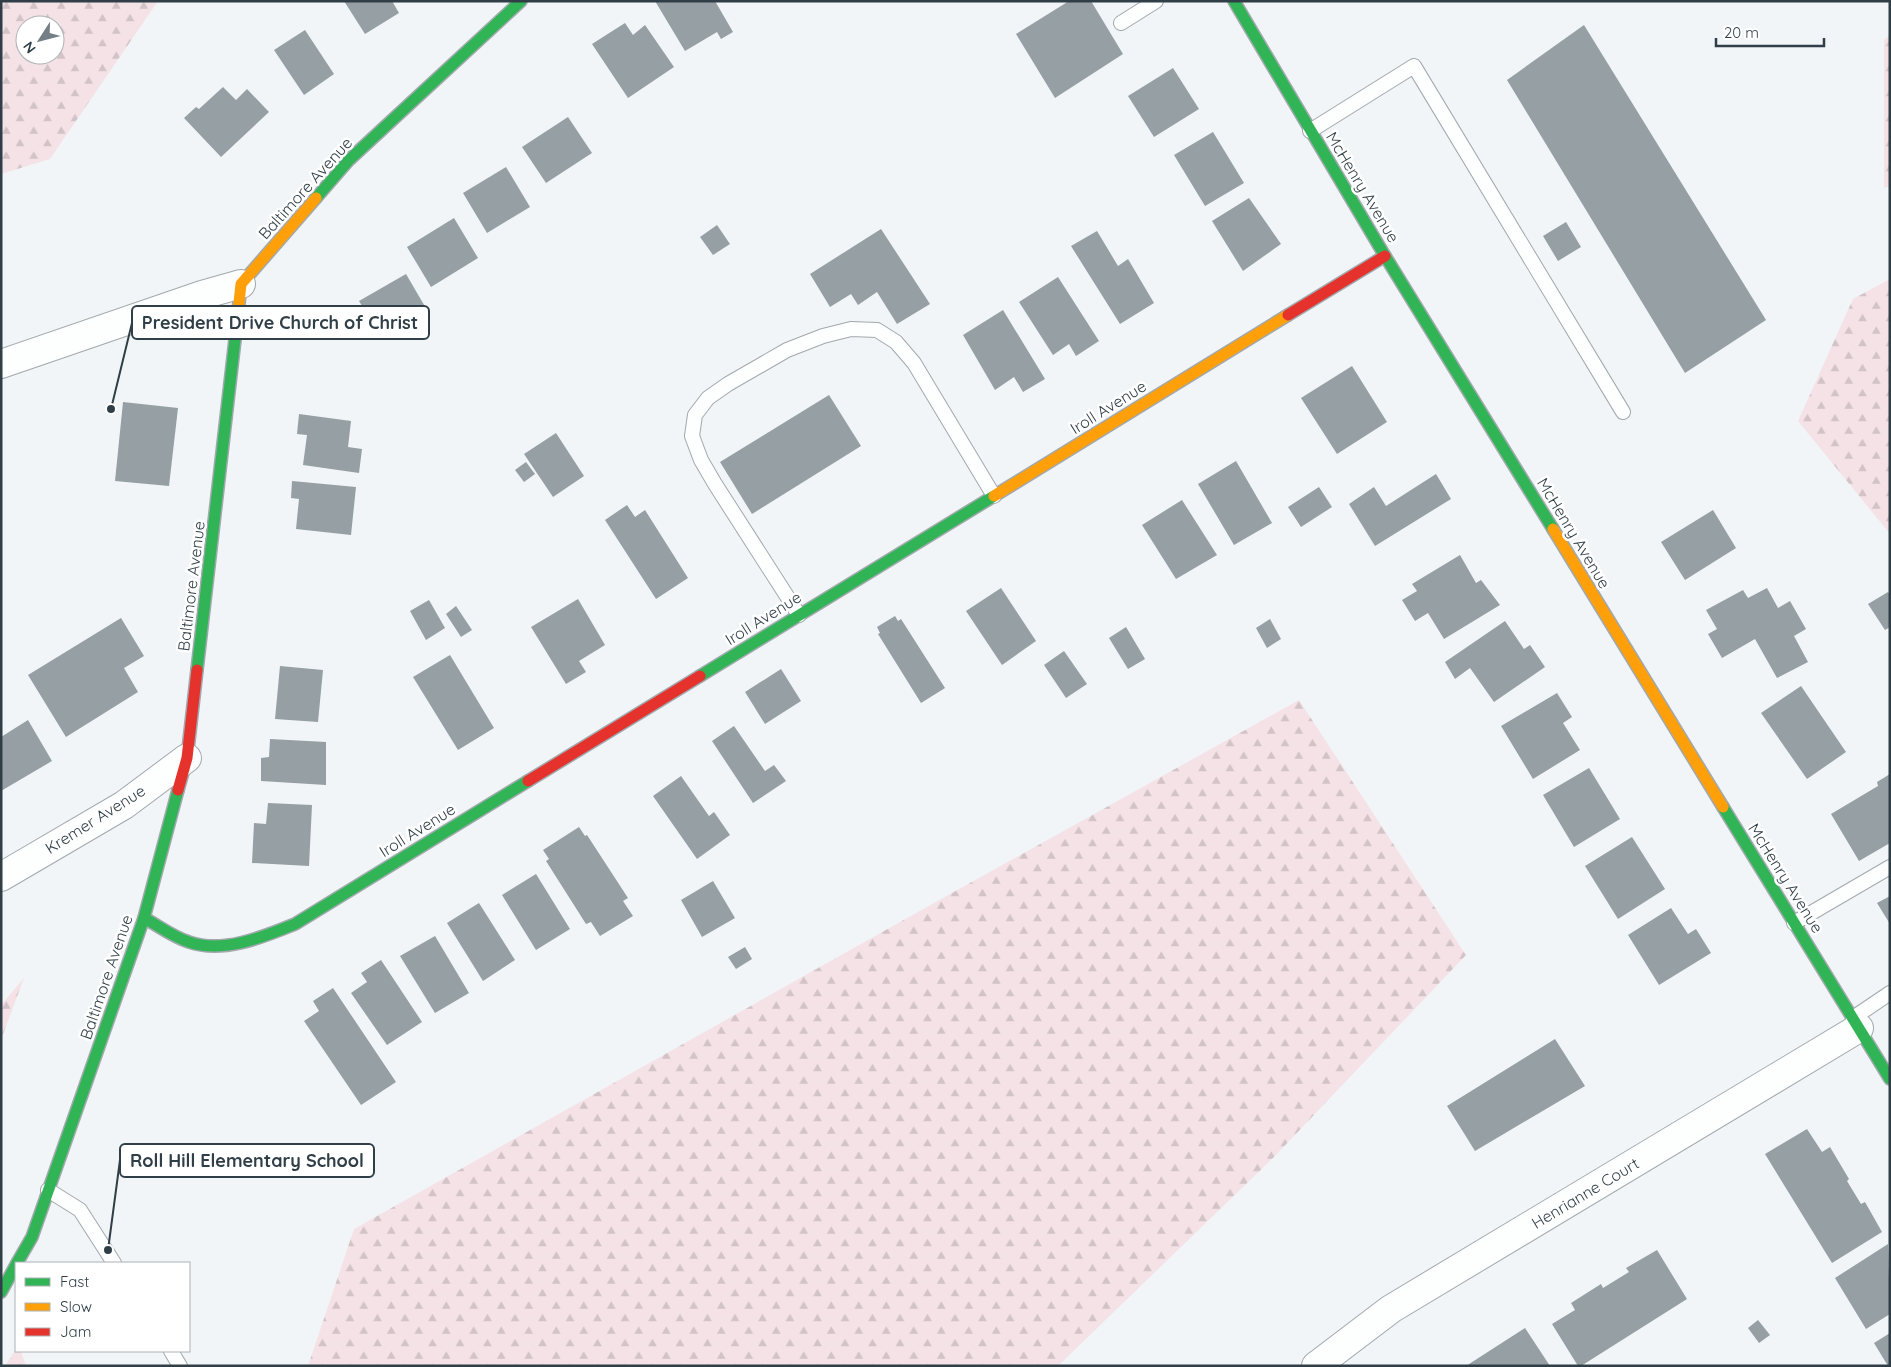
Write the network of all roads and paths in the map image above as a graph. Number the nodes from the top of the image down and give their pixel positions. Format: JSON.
{"nodes":[{"id":1,"x":521,"y":1,"type":"edge"},
{"id":2,"x":1156,"y":1,"type":"edge"},
{"id":3,"x":1234,"y":1,"type":"edge"},
{"id":4,"x":1121,"y":23,"type":"dead end"},
{"id":5,"x":1310,"y":131,"type":"junction"},
{"id":6,"x":1385,"y":256,"type":"junction"},
{"id":7,"x":241,"y":284,"type":"junction"},
{"id":8,"x":1,"y":364,"type":"edge"},
{"id":9,"x":1624,"y":412,"type":"dead end"},
{"id":10,"x":994,"y":496,"type":"junction"},
{"id":11,"x":799,"y":615,"type":"junction"},
{"id":12,"x":187,"y":758,"type":"junction"},
{"id":13,"x":1890,"y":867,"type":"edge"},
{"id":14,"x":1,"y":877,"type":"edge"},
{"id":15,"x":144,"y":918,"type":"junction"},
{"id":16,"x":1794,"y":923,"type":"junction"},
{"id":17,"x":1890,"y":993,"type":"edge"},
{"id":18,"x":1856,"y":1023,"type":"junction"},
{"id":19,"x":1890,"y":1079,"type":"edge"},
{"id":20,"x":48,"y":1190,"type":"junction"},
{"id":21,"x":18,"y":1262,"type":"edge"},
{"id":22,"x":113,"y":1262,"type":"edge"},
{"id":23,"x":15,"y":1268,"type":"edge"},
{"id":24,"x":1,"y":1292,"type":"edge"},
{"id":25,"x":172,"y":1352,"type":"edge"},
{"id":26,"x":180,"y":1366,"type":"edge"},
{"id":27,"x":1316,"y":1366,"type":"edge"}],
"edges":[{"from":1,"to":7,"type":"street","name":"Baltimore Avenue"},
{"from":2,"to":4,"type":"lane"},
{"from":3,"to":5,"type":"street","name":"McHenry Avenue"},
{"from":5,"to":6,"type":"street","name":"McHenry Avenue"},
{"from":5,"to":9,"type":"lane"},
{"from":6,"to":10,"type":"street","name":"Iroll Avenue"},
{"from":6,"to":16,"type":"street","name":"McHenry Avenue"},
{"from":7,"to":8,"type":"street"},
{"from":7,"to":12,"type":"street","name":"Baltimore Avenue"},
{"from":10,"to":11,"type":"street","name":"Iroll Avenue"},
{"from":10,"to":11,"type":"lane"},
{"from":11,"to":15,"type":"street","name":"Iroll Avenue"},
{"from":12,"to":14,"type":"street","name":"Kremer Avenue"},
{"from":12,"to":15,"type":"street","name":"Baltimore Avenue"},
{"from":13,"to":16,"type":"lane"},
{"from":15,"to":20,"type":"street","name":"Baltimore Avenue"},
{"from":16,"to":18,"type":"street","name":"McHenry Avenue"},
{"from":17,"to":18,"type":"lane"},
{"from":18,"to":19,"type":"street","name":"McHenry Avenue"},
{"from":18,"to":27,"type":"street","name":"Henrianne Court"},
{"from":20,"to":21,"type":"street","name":"Baltimore Avenue"},
{"from":20,"to":22,"type":"lane"},
{"from":23,"to":24,"type":"street","name":"Baltimore Avenue"},
{"from":25,"to":26,"type":"lane"}]}
